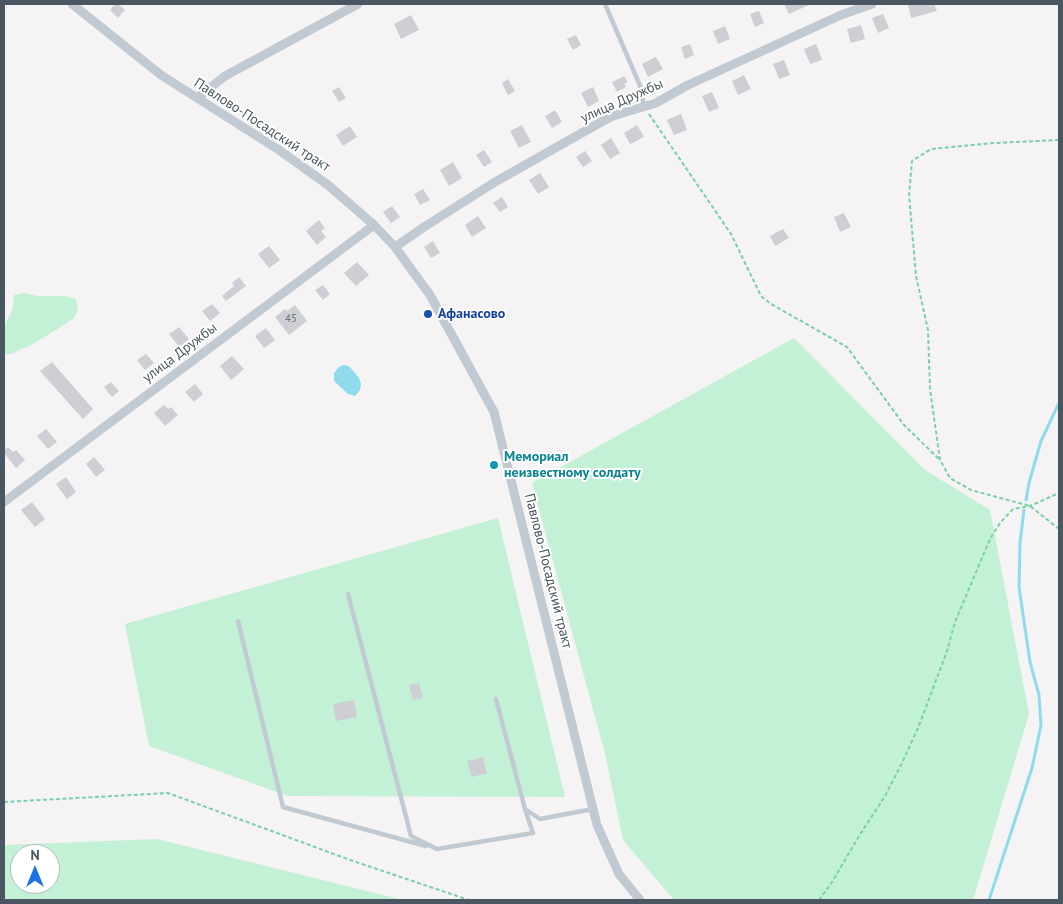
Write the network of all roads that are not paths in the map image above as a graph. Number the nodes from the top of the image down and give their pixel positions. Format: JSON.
{"nodes":[{"id":1,"x":72,"y":4,"type":"edge"},
{"id":2,"x":358,"y":4,"type":"edge"},
{"id":3,"x":605,"y":4,"type":"edge"},
{"id":4,"x":872,"y":4,"type":"edge"},
{"id":5,"x":197,"y":98,"type":"junction"},
{"id":6,"x":644,"y":107,"type":"junction"},
{"id":7,"x":374,"y":225,"type":"junction"},
{"id":8,"x":395,"y":247,"type":"junction"},
{"id":9,"x":4,"y":502,"type":"edge"},
{"id":10,"x":348,"y":594,"type":"dead end"},
{"id":11,"x":238,"y":621,"type":"dead end"},
{"id":12,"x":496,"y":699,"type":"dead end"},
{"id":13,"x":525,"y":809,"type":"junction"},
{"id":14,"x":593,"y":809,"type":"junction"},
{"id":15,"x":438,"y":849,"type":"junction"},
{"id":16,"x":640,"y":900,"type":"edge"}],
"edges":[{"from":1,"to":5,"type":"street","name":"Павлово-Посадский тракт"},
{"from":2,"to":5,"type":"street"},
{"from":3,"to":6,"type":"lane"},
{"from":4,"to":6,"type":"street","name":"улица Дружбы"},
{"from":5,"to":7,"type":"street","name":"Павлово-Посадский тракт"},
{"from":6,"to":8,"type":"street","name":"улица Дружбы"},
{"from":7,"to":8,"type":"street","name":"Павлово-Посадский тракт"},
{"from":7,"to":9,"type":"street","name":"улица Дружбы"},
{"from":8,"to":14,"type":"street","name":"Павлово-Посадский тракт"},
{"from":10,"to":15,"type":"lane"},
{"from":11,"to":15,"type":"lane"},
{"from":12,"to":13,"type":"lane"},
{"from":13,"to":14,"type":"lane"},
{"from":13,"to":15,"type":"lane"},
{"from":14,"to":16,"type":"street","name":"Павлово-Посадский тракт"}]}
